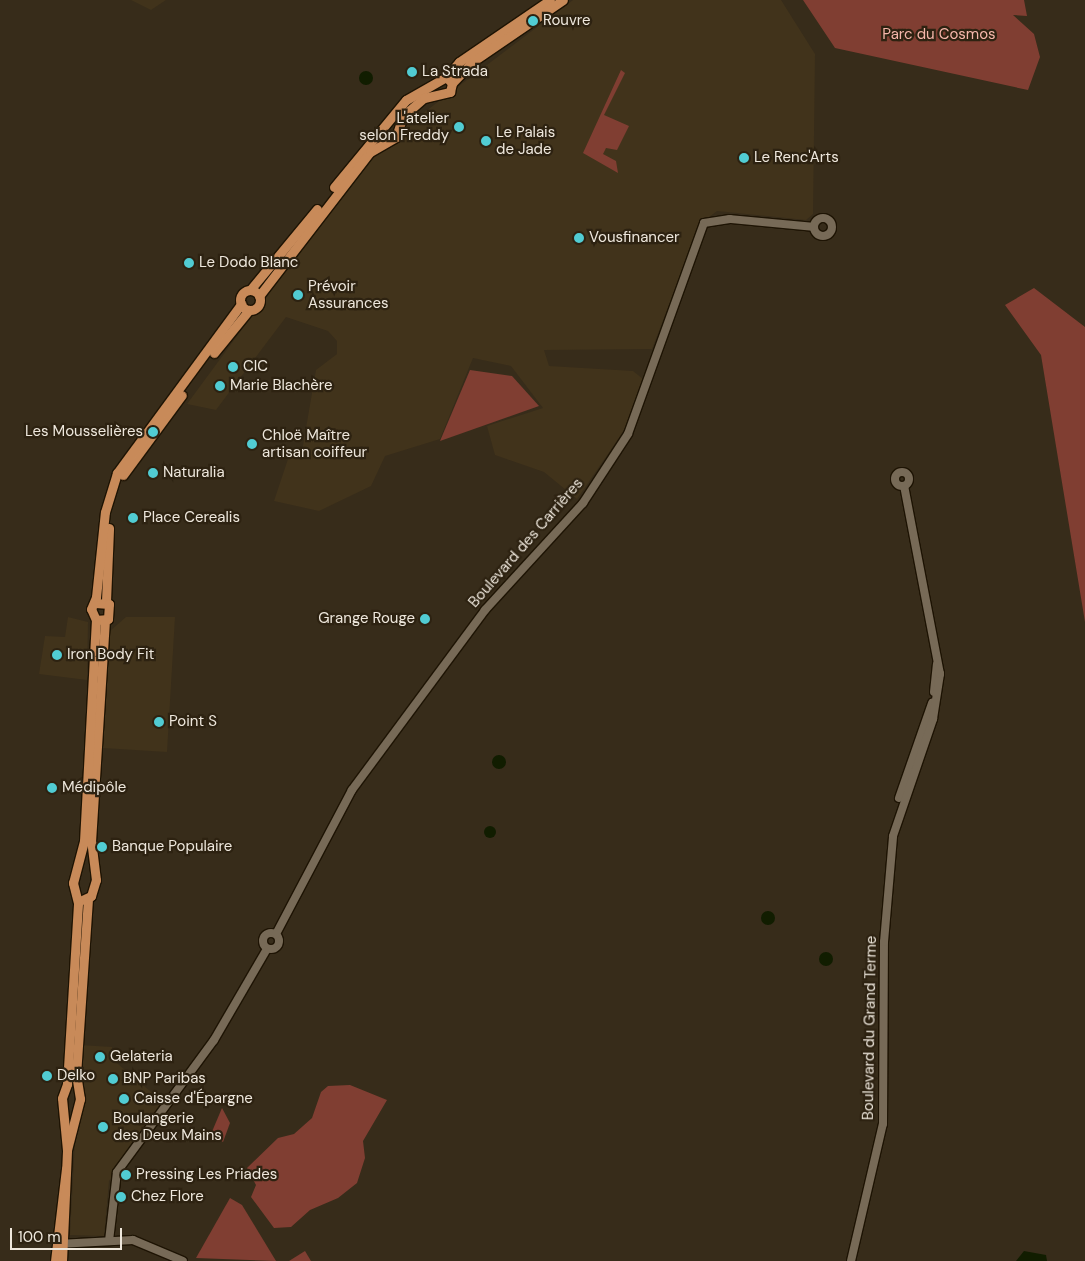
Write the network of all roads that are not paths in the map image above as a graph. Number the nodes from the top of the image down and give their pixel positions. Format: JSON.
{"nodes":[{"id":1,"x":550,"y":0,"type":"edge"},
{"id":2,"x":564,"y":0,"type":"edge"},
{"id":3,"x":449,"y":80,"type":"junction"},
{"id":4,"x":380,"y":132,"type":"junction"},
{"id":5,"x":387,"y":140,"type":"junction"},
{"id":6,"x":814,"y":227,"type":"dead end"},
{"id":7,"x":250,"y":290,"type":"junction"},
{"id":8,"x":259,"y":296,"type":"junction"},
{"id":9,"x":241,"y":304,"type":"junction"},
{"id":10,"x":248,"y":310,"type":"junction"},
{"id":11,"x":904,"y":486,"type":"dead end"},
{"id":12,"x":106,"y":602,"type":"junction"},
{"id":13,"x":95,"y":603,"type":"junction"},
{"id":14,"x":100,"y":620,"type":"junction"},
{"id":15,"x":80,"y":861,"type":"junction"},
{"id":16,"x":92,"y":863,"type":"junction"},
{"id":17,"x":77,"y":898,"type":"junction"},
{"id":18,"x":88,"y":898,"type":"junction"},
{"id":19,"x":66,"y":1090,"type":"junction"},
{"id":20,"x":76,"y":1090,"type":"junction"},
{"id":21,"x":65,"y":1105,"type":"junction"},
{"id":22,"x":76,"y":1106,"type":"junction"},
{"id":23,"x":67,"y":1150,"type":"junction"},
{"id":24,"x":109,"y":1242,"type":"junction"},
{"id":25,"x":60,"y":1244,"type":"junction"},
{"id":26,"x":54,"y":1261,"type":"edge"},
{"id":27,"x":62,"y":1261,"type":"edge"},
{"id":28,"x":183,"y":1261,"type":"edge"},
{"id":29,"x":851,"y":1261,"type":"edge"}],
"edges":[{"from":1,"to":3,"type":"main road"},
{"from":2,"to":3,"type":"main road"},
{"from":3,"to":4,"type":"main road"},
{"from":3,"to":5,"type":"main road"},
{"from":4,"to":5,"type":"main road"},
{"from":4,"to":7,"type":"main road"},
{"from":5,"to":8,"type":"main road"},
{"from":6,"to":24,"type":"street","name":"Boulevard des Carrières"},
{"from":7,"to":8,"type":"main road"},
{"from":7,"to":9,"type":"main road"},
{"from":8,"to":10,"type":"main road"},
{"from":9,"to":10,"type":"main road"},
{"from":9,"to":13,"type":"main road"},
{"from":10,"to":12,"type":"main road"},
{"from":11,"to":29,"type":"street","name":"Boulevard du Grand Terme"},
{"from":12,"to":13,"type":"main road"},
{"from":12,"to":14,"type":"main road"},
{"from":13,"to":14,"type":"main road"},
{"from":14,"to":15,"type":"main road"},
{"from":14,"to":16,"type":"main road"},
{"from":15,"to":16,"type":"main road"},
{"from":15,"to":17,"type":"main road"},
{"from":16,"to":18,"type":"main road"},
{"from":17,"to":18,"type":"main road"},
{"from":17,"to":19,"type":"main road"},
{"from":18,"to":20,"type":"main road"},
{"from":19,"to":20,"type":"main road"},
{"from":19,"to":21,"type":"main road"},
{"from":20,"to":22,"type":"main road"},
{"from":21,"to":22,"type":"main road"},
{"from":21,"to":23,"type":"main road"},
{"from":22,"to":23,"type":"main road"},
{"from":23,"to":25,"type":"main road"},
{"from":24,"to":25,"type":"street"},
{"from":24,"to":28,"type":"street"},
{"from":25,"to":26,"type":"main road"},
{"from":25,"to":27,"type":"main road"}]}
